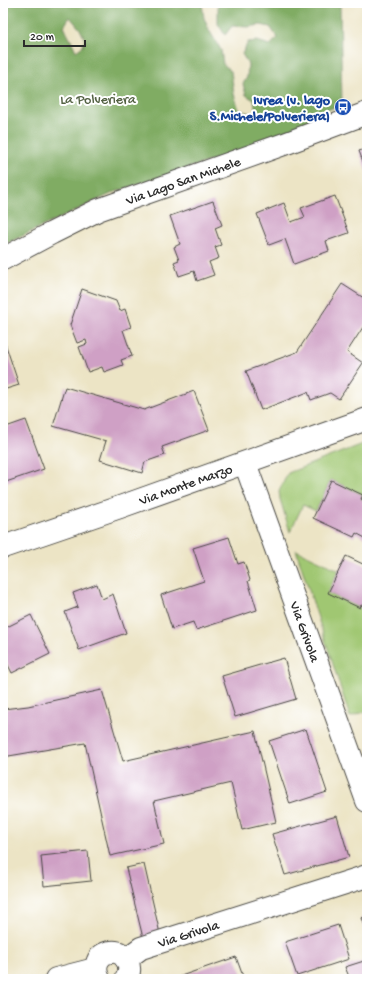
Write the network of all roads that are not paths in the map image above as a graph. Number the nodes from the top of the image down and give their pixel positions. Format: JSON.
{"nodes":[{"id":1,"x":367,"y":113,"type":"edge"},
{"id":2,"x":3,"y":259,"type":"edge"},
{"id":3,"x":367,"y":419,"type":"edge"},
{"id":4,"x":245,"y":462,"type":"junction"},
{"id":5,"x":3,"y":547,"type":"edge"},
{"id":6,"x":367,"y":800,"type":"edge"},
{"id":7,"x":367,"y":876,"type":"edge"},
{"id":8,"x":126,"y":969,"type":"edge"},
{"id":9,"x":97,"y":974,"type":"edge"},
{"id":10,"x":56,"y":979,"type":"edge"}],
"edges":[{"from":1,"to":2,"type":"street","name":"Via Lago San Michele"},
{"from":3,"to":4,"type":"street","name":"Via Monte Marzo"},
{"from":4,"to":5,"type":"street","name":"Via Monte Marzo"},
{"from":4,"to":6,"type":"street","name":"Via Grivola"},
{"from":7,"to":8,"type":"street","name":"Via Grivola"},
{"from":8,"to":9,"type":"street","name":"Via Grivola"},
{"from":9,"to":10,"type":"street","name":"Via Grivola"}]}
